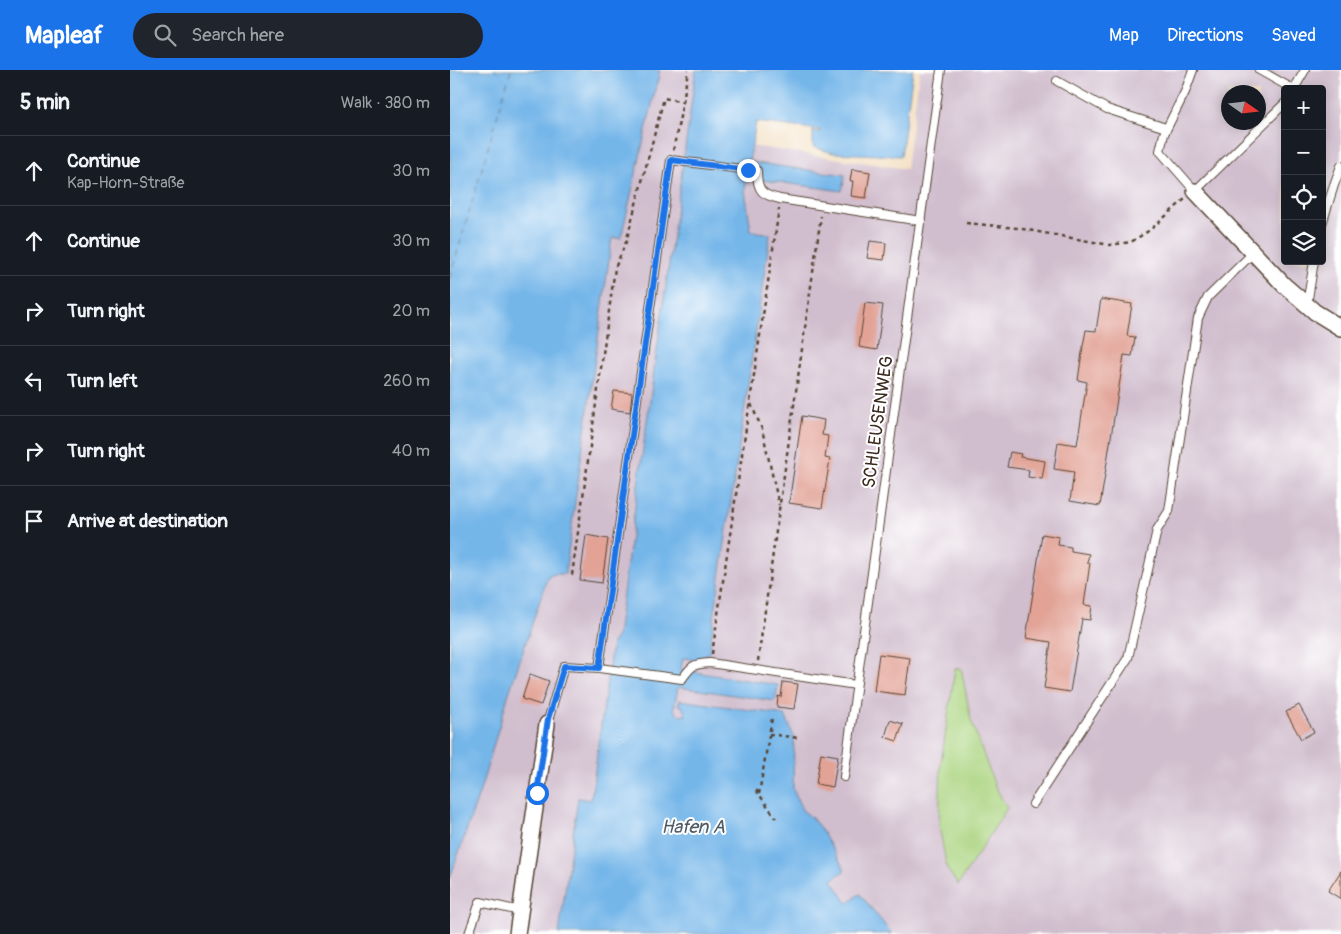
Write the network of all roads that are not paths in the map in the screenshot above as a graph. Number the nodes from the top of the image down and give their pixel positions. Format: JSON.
{"nodes":[{"id":1,"x":941,"y":70,"type":"edge"},
{"id":2,"x":1192,"y":70,"type":"edge"},
{"id":3,"x":1259,"y":70,"type":"edge"},
{"id":4,"x":1305,"y":70,"type":"edge"},
{"id":5,"x":1057,"y":81,"type":"dead end"},
{"id":6,"x":1287,"y":85,"type":"edge"},
{"id":7,"x":1296,"y":85,"type":"edge"},
{"id":8,"x":1281,"y":107,"type":"edge"},
{"id":9,"x":1166,"y":128,"type":"junction"},
{"id":10,"x":1341,"y":166,"type":"edge"},
{"id":11,"x":1194,"y":191,"type":"junction"},
{"id":12,"x":1323,"y":220,"type":"edge"},
{"id":13,"x":921,"y":222,"type":"junction"},
{"id":14,"x":1253,"y":253,"type":"junction"},
{"id":15,"x":1313,"y":265,"type":"edge"},
{"id":16,"x":1307,"y":305,"type":"junction"},
{"id":17,"x":1341,"y":328,"type":"edge"},
{"id":18,"x":599,"y":668,"type":"junction"},
{"id":19,"x":856,"y":685,"type":"junction"},
{"id":20,"x":547,"y":724,"type":"joint"},
{"id":21,"x":844,"y":777,"type":"dead end"},
{"id":22,"x":1033,"y":804,"type":"dead end"},
{"id":23,"x":520,"y":911,"type":"junction"},
{"id":24,"x":469,"y":934,"type":"edge"},
{"id":25,"x":517,"y":934,"type":"edge"}],
"edges":[{"from":1,"to":13,"type":"lane","name":"SCHLEUSENWEG"},
{"from":2,"to":9,"type":"lane"},
{"from":3,"to":6,"type":"lane"},
{"from":4,"to":7,"type":"lane"},
{"from":5,"to":9,"type":"lane"},
{"from":8,"to":11,"type":"lane"},
{"from":9,"to":11,"type":"lane"},
{"from":10,"to":12,"type":"lane"},
{"from":11,"to":14,"type":"street"},
{"from":13,"to":18,"type":"lane"},
{"from":13,"to":19,"type":"lane","name":"SCHLEUSENWEG"},
{"from":14,"to":16,"type":"street"},
{"from":14,"to":22,"type":"lane"},
{"from":15,"to":16,"type":"lane"},
{"from":16,"to":17,"type":"street"},
{"from":18,"to":19,"type":"lane"},
{"from":18,"to":20,"type":"lane"},
{"from":19,"to":21,"type":"lane","name":"SCHLEUSENWEG"},
{"from":20,"to":23,"type":"street"},
{"from":23,"to":24,"type":"lane"},
{"from":23,"to":25,"type":"street"}]}
